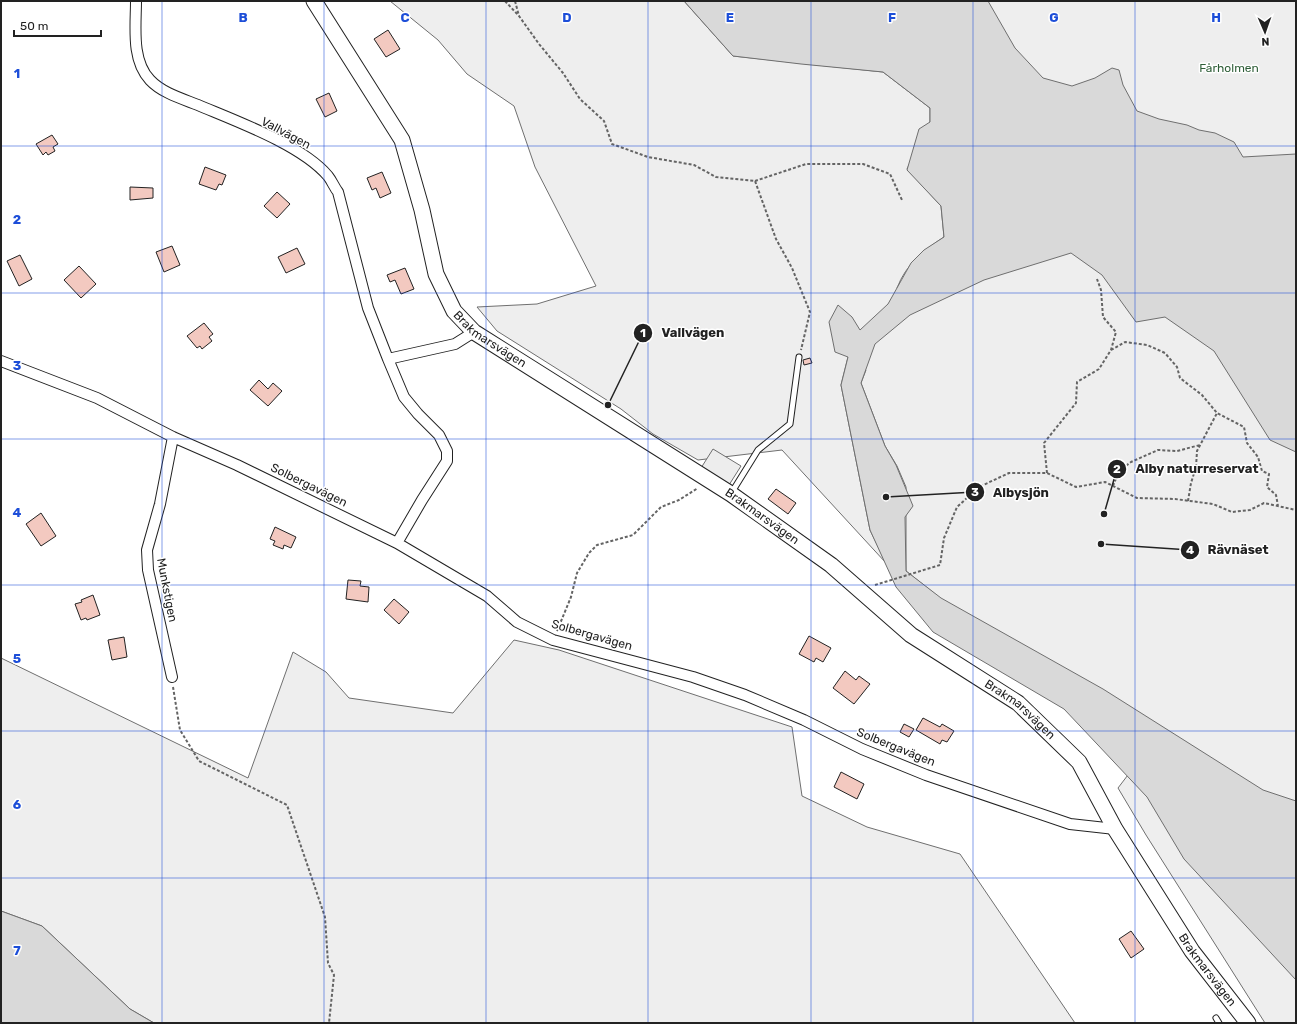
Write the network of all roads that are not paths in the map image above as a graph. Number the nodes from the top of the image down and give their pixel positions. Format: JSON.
{"nodes":[{"id":1,"x":136,"y":1,"type":"edge"},
{"id":2,"x":314,"y":1,"type":"edge"},
{"id":3,"x":474,"y":332,"type":"junction"},
{"id":4,"x":799,"y":357,"type":"road end"},
{"id":5,"x":388,"y":359,"type":"junction"},
{"id":6,"x":1,"y":361,"type":"edge"},
{"id":7,"x":173,"y":437,"type":"junction"},
{"id":8,"x":730,"y":494,"type":"junction"},
{"id":9,"x":397,"y":542,"type":"junction"},
{"id":10,"x":172,"y":677,"type":"road end"},
{"id":11,"x":1116,"y":829,"type":"junction"},
{"id":12,"x":1243,"y":1021,"type":"edge"}],
"edges":[{"from":1,"to":5,"type":"street","name":"Vallvägen"},
{"from":2,"to":3,"type":"street","name":"Brakmarsvägen"},
{"from":3,"to":5,"type":"street"},
{"from":3,"to":8,"type":"street","name":"Brakmarsvägen"},
{"from":4,"to":8,"type":"lane"},
{"from":5,"to":9,"type":"street","name":"Vallvägen"},
{"from":6,"to":7,"type":"street","name":"Solbergavägen"},
{"from":7,"to":9,"type":"street","name":"Solbergavägen"},
{"from":7,"to":10,"type":"street","name":"Munkstigen"},
{"from":8,"to":11,"type":"street","name":"Brakmarsvägen"},
{"from":9,"to":11,"type":"street","name":"Solbergavägen"},
{"from":11,"to":12,"type":"street","name":"Brakmarsvägen"}]}
